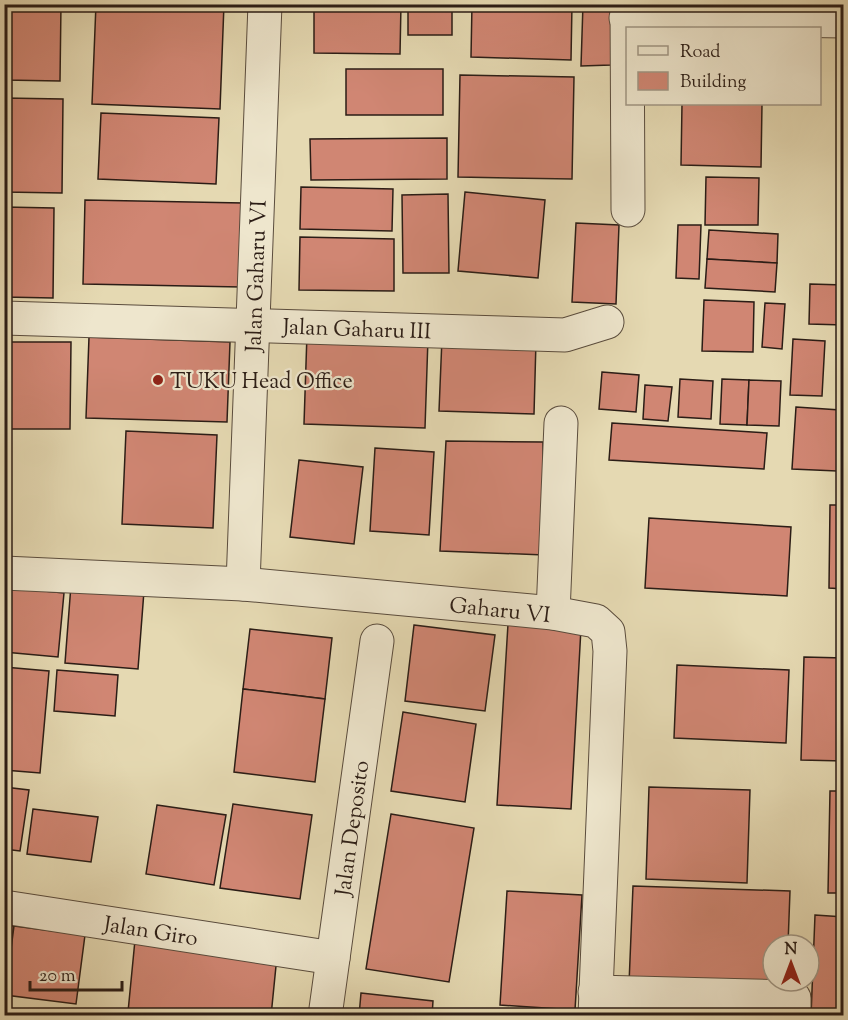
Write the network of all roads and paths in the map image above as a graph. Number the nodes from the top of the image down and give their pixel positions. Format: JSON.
{"nodes":[{"id":1,"x":265,"y":4,"type":"edge"},
{"id":2,"x":626,"y":11,"type":"edge"},
{"id":3,"x":843,"y":21,"type":"edge"},
{"id":4,"x":626,"y":27,"type":"edge"},
{"id":5,"x":627,"y":105,"type":"edge"},
{"id":6,"x":628,"y":210,"type":"dead end"},
{"id":7,"x":4,"y":318,"type":"edge"},
{"id":8,"x":607,"y":322,"type":"dead end"},
{"id":9,"x":253,"y":324,"type":"junction"},
{"id":10,"x":561,"y":423,"type":"dead end"},
{"id":11,"x":4,"y":573,"type":"edge"},
{"id":12,"x":243,"y":584,"type":"junction"},
{"id":13,"x":553,"y":613,"type":"junction"},
{"id":14,"x":376,"y":642,"type":"dead end"},
{"id":15,"x":4,"y":907,"type":"edge"},
{"id":16,"x":333,"y":958,"type":"junction"},
{"id":17,"x":595,"y":1004,"type":"edge"},
{"id":18,"x":325,"y":1016,"type":"edge"},
{"id":19,"x":795,"y":1016,"type":"edge"}],
"edges":[{"from":1,"to":9,"type":"street","name":"Jalan Gaharu VI"},
{"from":2,"to":3,"type":"street"},
{"from":2,"to":4,"type":"street"},
{"from":5,"to":6,"type":"street"},
{"from":7,"to":9,"type":"street","name":"Jalan Gaharu III"},
{"from":8,"to":9,"type":"street","name":"Jalan Gaharu III"},
{"from":9,"to":12,"type":"street","name":"Jalan Gaharu VI"},
{"from":10,"to":13,"type":"street"},
{"from":11,"to":12,"type":"street","name":"Gaharu VI"},
{"from":12,"to":13,"type":"street","name":"Gaharu VI"},
{"from":13,"to":17,"type":"street","name":"Gaharu VI"},
{"from":14,"to":16,"type":"street","name":"Jalan Deposito"},
{"from":15,"to":16,"type":"street","name":"Jalan Giro"},
{"from":16,"to":18,"type":"street","name":"Jalan Deposito"},
{"from":17,"to":19,"type":"street"}]}
